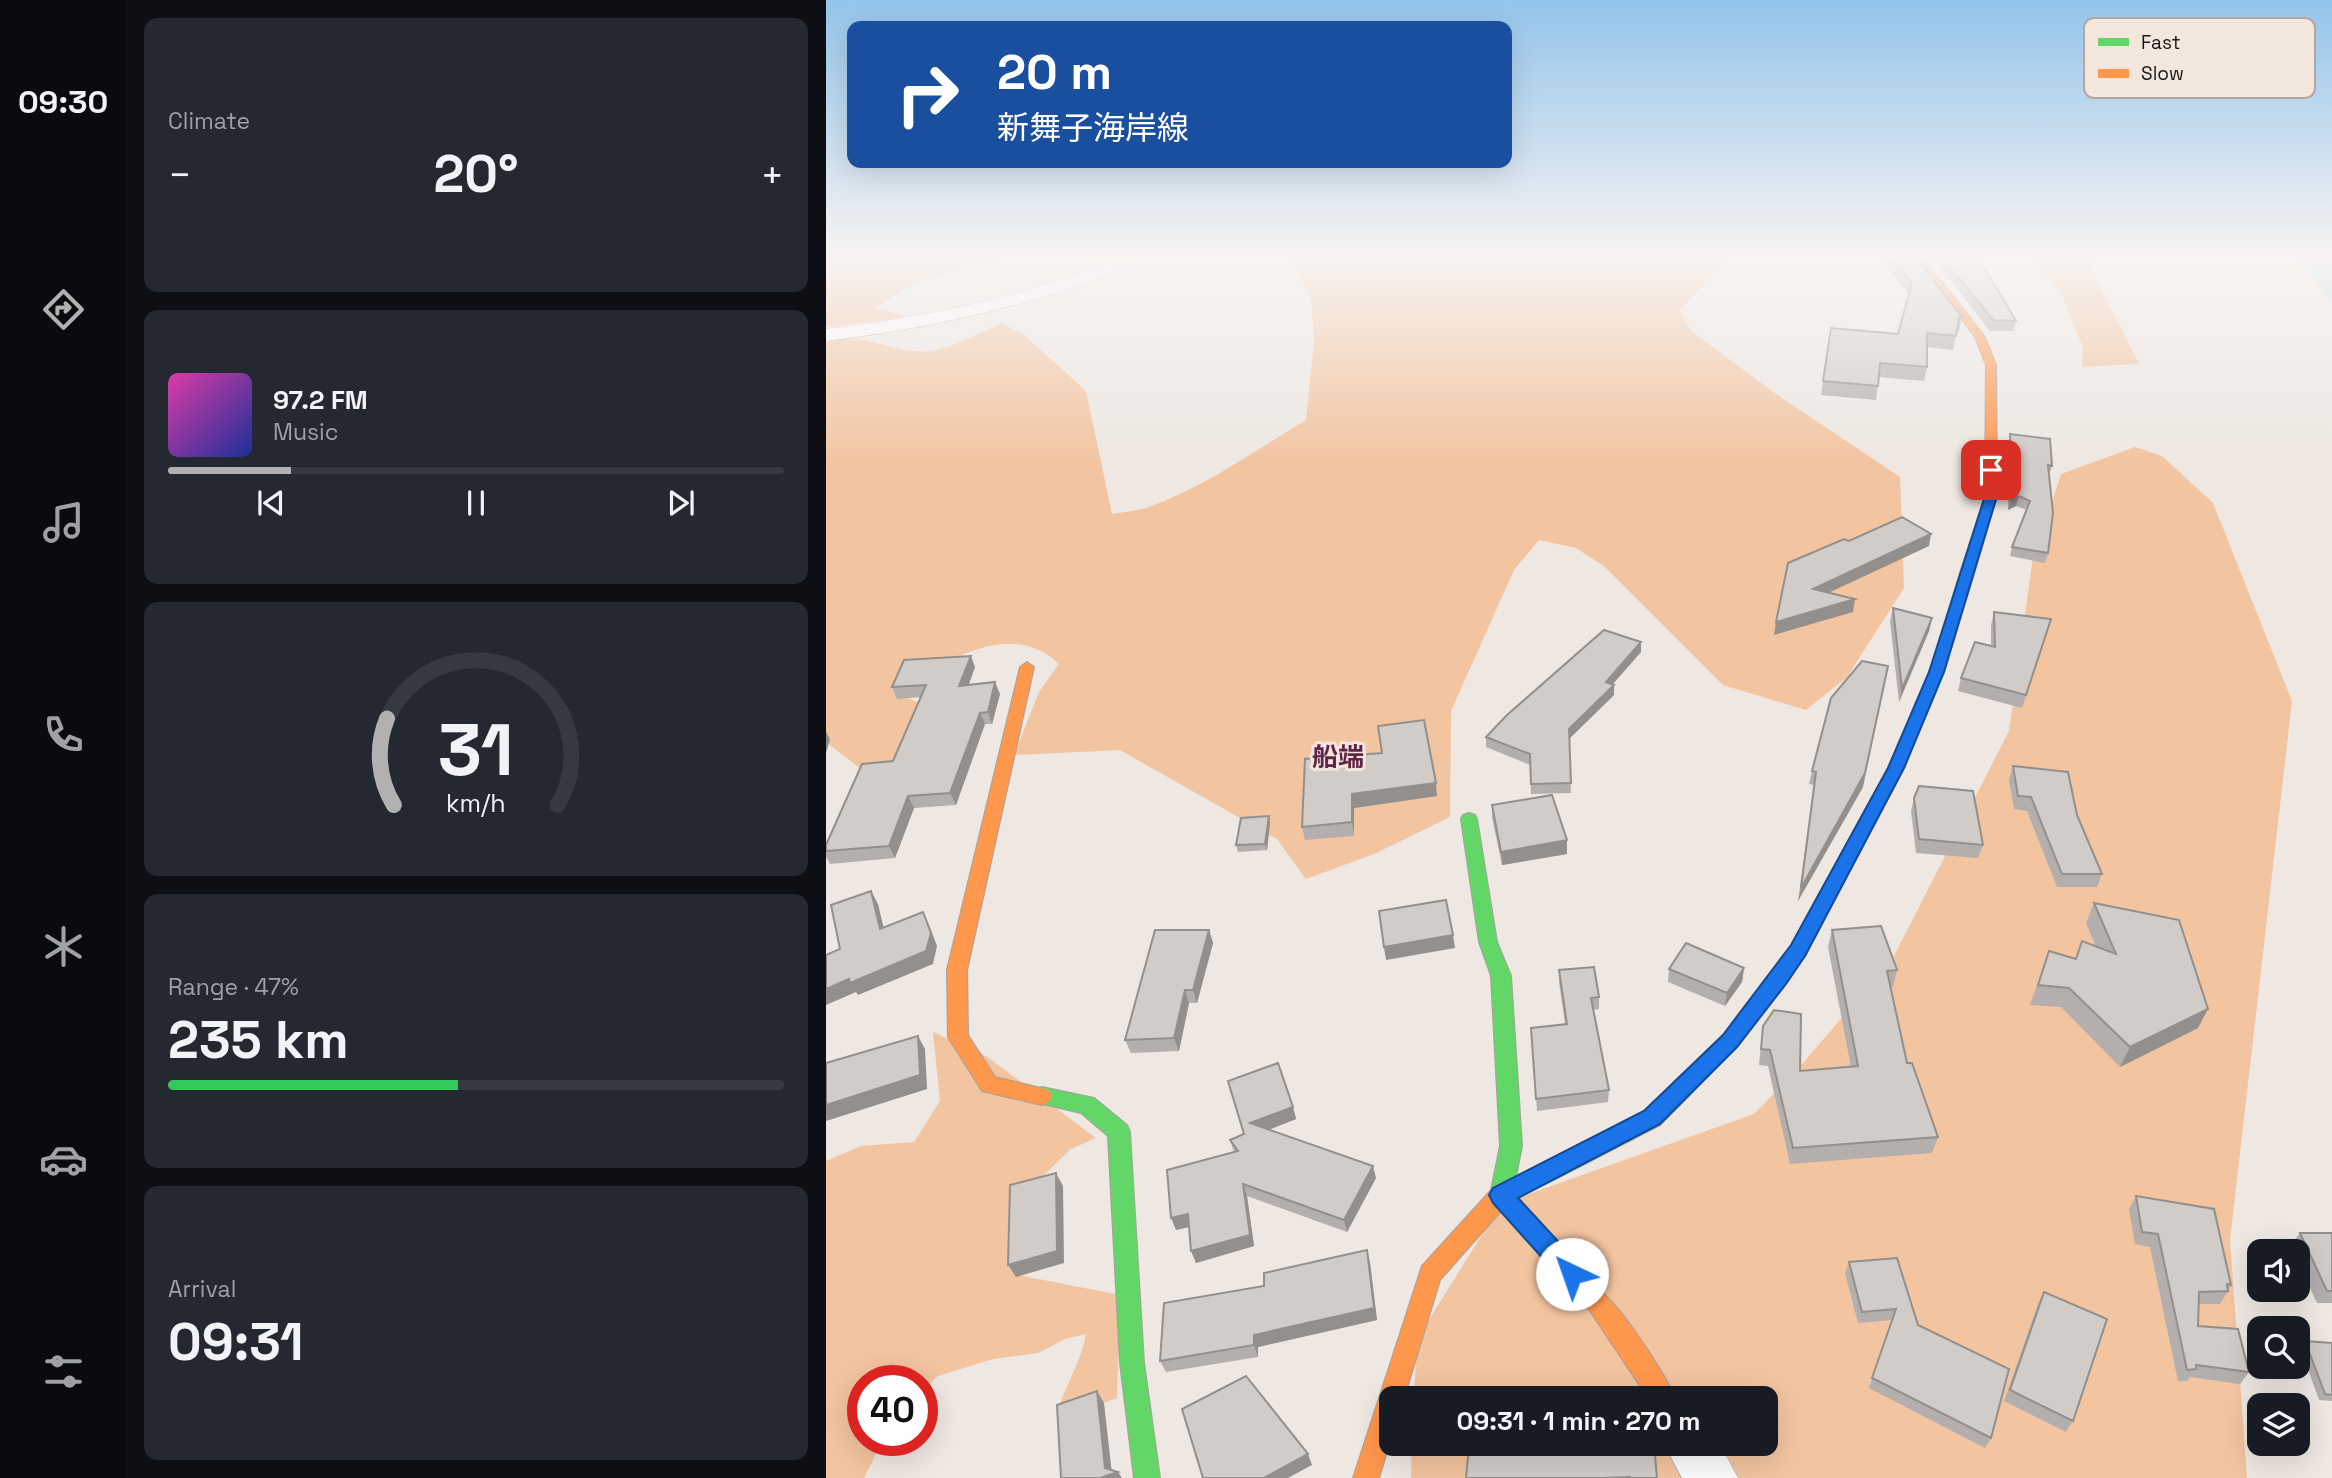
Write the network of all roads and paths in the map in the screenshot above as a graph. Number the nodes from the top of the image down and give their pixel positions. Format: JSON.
{"nodes":[{"id":1,"x":905,"y":326,"type":"edge"},
{"id":2,"x":1971,"y":326,"type":"edge"},
{"id":3,"x":826,"y":335,"type":"edge"},
{"id":4,"x":1027,"y":667,"type":"dead end"},
{"id":5,"x":1469,"y":819,"type":"dead end"},
{"id":6,"x":1501,"y":1195,"type":"junction"},
{"id":7,"x":1654,"y":1386,"type":"edge"},
{"id":8,"x":1698,"y":1456,"type":"edge"},
{"id":9,"x":1147,"y":1478,"type":"edge"},
{"id":10,"x":1366,"y":1478,"type":"edge"},
{"id":11,"x":1712,"y":1478,"type":"edge"}],
"edges":[{"from":1,"to":3,"type":"street"},
{"from":2,"to":6,"type":"main road"},
{"from":4,"to":9,"type":"main road"},
{"from":5,"to":6,"type":"main road"},
{"from":6,"to":7,"type":"main road"},
{"from":6,"to":10,"type":"main road"},
{"from":8,"to":11,"type":"street"}]}
